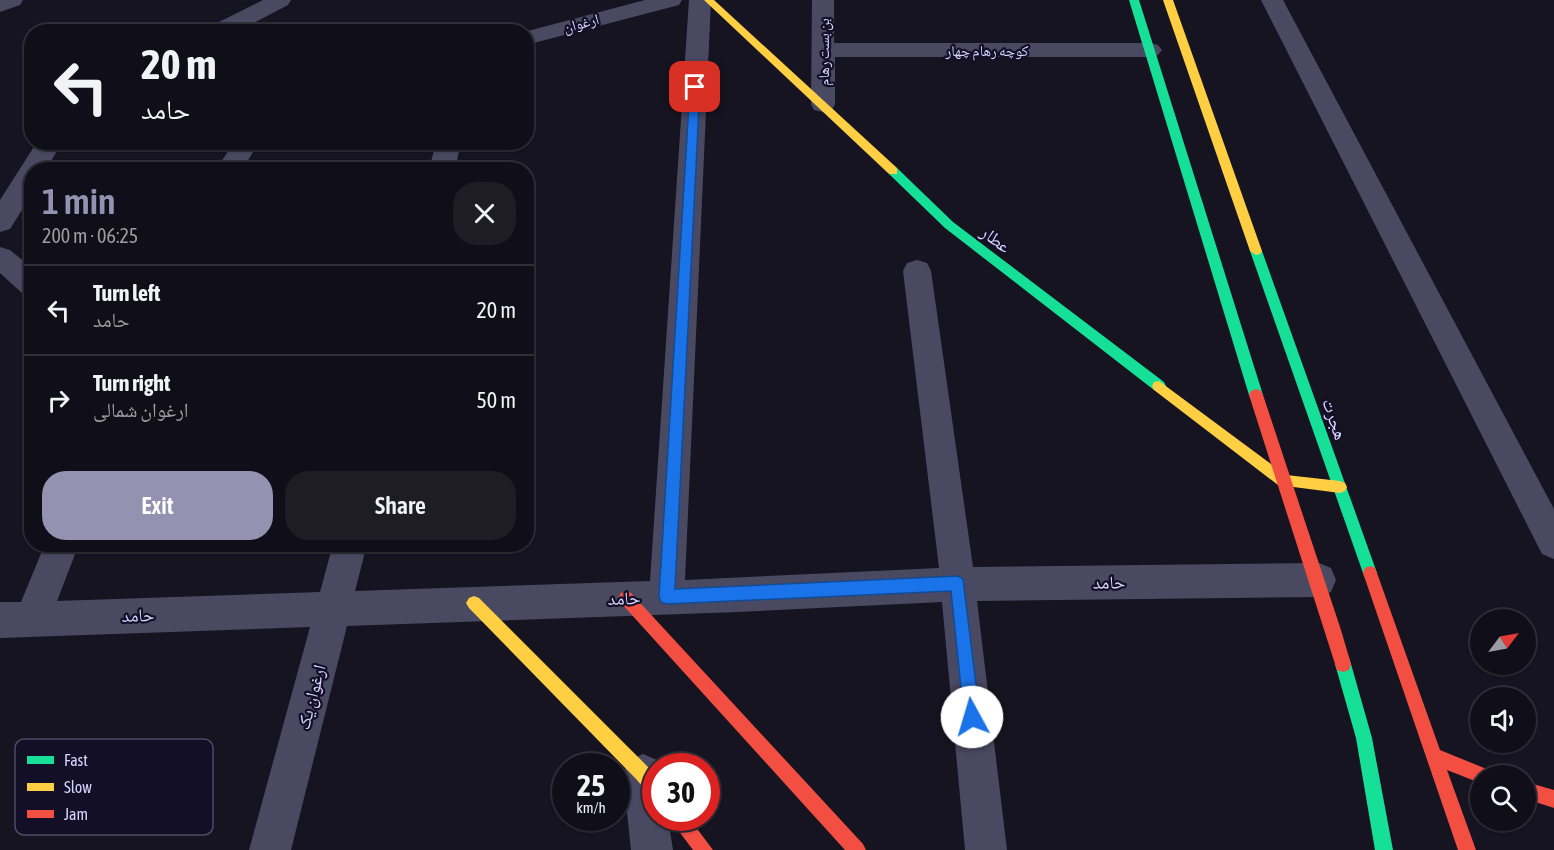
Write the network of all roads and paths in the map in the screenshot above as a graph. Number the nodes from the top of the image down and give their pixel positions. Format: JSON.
{"nodes":[{"id":1,"x":12,"y":0,"type":"edge"},
{"id":2,"x":280,"y":0,"type":"edge"},
{"id":3,"x":671,"y":0,"type":"edge"},
{"id":4,"x":700,"y":0,"type":"edge"},
{"id":5,"x":709,"y":0,"type":"edge"},
{"id":6,"x":823,"y":0,"type":"edge"},
{"id":7,"x":1134,"y":0,"type":"edge"},
{"id":8,"x":1168,"y":0,"type":"edge"},
{"id":9,"x":1272,"y":0,"type":"edge"},
{"id":10,"x":0,"y":5,"type":"edge"},
{"id":11,"x":236,"y":24,"type":"edge"},
{"id":12,"x":534,"y":36,"type":"edge"},
{"id":13,"x":823,"y":50,"type":"junction"},
{"id":14,"x":1150,"y":50,"type":"junction"},
{"id":15,"x":823,"y":104,"type":"junction"},
{"id":16,"x":49,"y":150,"type":"edge"},
{"id":17,"x":39,"y":162,"type":"edge"},
{"id":18,"x":24,"y":184,"type":"edge"},
{"id":19,"x":0,"y":222,"type":"edge"},
{"id":20,"x":0,"y":257,"type":"edge"},
{"id":21,"x":917,"y":271,"type":"dead end"},
{"id":22,"x":24,"y":278,"type":"edge"},
{"id":23,"x":1283,"y":481,"type":"junction"},
{"id":24,"x":1340,"y":487,"type":"junction"},
{"id":25,"x":1554,"y":543,"type":"edge"},
{"id":26,"x":57,"y":552,"type":"edge"},
{"id":27,"x":348,"y":552,"type":"edge"},
{"id":28,"x":1319,"y":580,"type":"junction"},
{"id":29,"x":958,"y":584,"type":"junction"},
{"id":30,"x":667,"y":596,"type":"junction"},
{"id":31,"x":626,"y":598,"type":"junction"},
{"id":32,"x":474,"y":603,"type":"junction"},
{"id":33,"x":334,"y":608,"type":"junction"},
{"id":34,"x":16,"y":619,"type":"edge"},
{"id":35,"x":1436,"y":757,"type":"junction"},
{"id":36,"x":1470,"y":771,"type":"edge"},
{"id":37,"x":642,"y":775,"type":"edge"},
{"id":38,"x":1536,"y":794,"type":"edge"},
{"id":39,"x":1554,"y":799,"type":"edge"},
{"id":40,"x":651,"y":831,"type":"edge"},
{"id":41,"x":689,"y":831,"type":"edge"},
{"id":42,"x":270,"y":850,"type":"edge"},
{"id":43,"x":652,"y":850,"type":"edge"},
{"id":44,"x":704,"y":850,"type":"edge"},
{"id":45,"x":857,"y":850,"type":"edge"},
{"id":46,"x":986,"y":850,"type":"edge"},
{"id":47,"x":1383,"y":850,"type":"edge"},
{"id":48,"x":1467,"y":850,"type":"edge"}],
"edges":[{"from":1,"to":10,"type":"street"},
{"from":2,"to":11,"type":"street"},
{"from":3,"to":12,"type":"street","name":"ارغوان"},
{"from":4,"to":30,"type":"street"},
{"from":5,"to":15,"type":"street","name":"عطار"},
{"from":6,"to":13,"type":"street","name":"بن بست رهام"},
{"from":7,"to":14,"type":"street"},
{"from":8,"to":24,"type":"street","name":"هجرت"},
{"from":9,"to":25,"type":"street"},
{"from":13,"to":14,"type":"street","name":"کوچه رهام چهار"},
{"from":13,"to":15,"type":"street","name":"بن بست رهام"},
{"from":14,"to":23,"type":"street"},
{"from":15,"to":23,"type":"street","name":"عطار"},
{"from":16,"to":17,"type":"street"},
{"from":18,"to":19,"type":"street"},
{"from":20,"to":22,"type":"street"},
{"from":21,"to":29,"type":"street"},
{"from":23,"to":24,"type":"street"},
{"from":23,"to":28,"type":"street"},
{"from":24,"to":35,"type":"street","name":"هجرت"},
{"from":26,"to":34,"type":"street"},
{"from":27,"to":33,"type":"street","name":"ارغوان یک"},
{"from":28,"to":29,"type":"street","name":"حامد"},
{"from":28,"to":47,"type":"street"},
{"from":29,"to":30,"type":"street","name":"حامد"},
{"from":29,"to":46,"type":"street"},
{"from":30,"to":31,"type":"street","name":"حامد"},
{"from":31,"to":32,"type":"street","name":"حامد"},
{"from":31,"to":45,"type":"street"},
{"from":32,"to":33,"type":"street","name":"حامد"},
{"from":32,"to":37,"type":"street"},
{"from":33,"to":34,"type":"street","name":"حامد"},
{"from":33,"to":42,"type":"street","name":"ارغوان یک"},
{"from":35,"to":36,"type":"street"},
{"from":35,"to":48,"type":"street","name":"هجرت"},
{"from":38,"to":39,"type":"street"},
{"from":40,"to":43,"type":"street"},
{"from":41,"to":44,"type":"street"}]}
